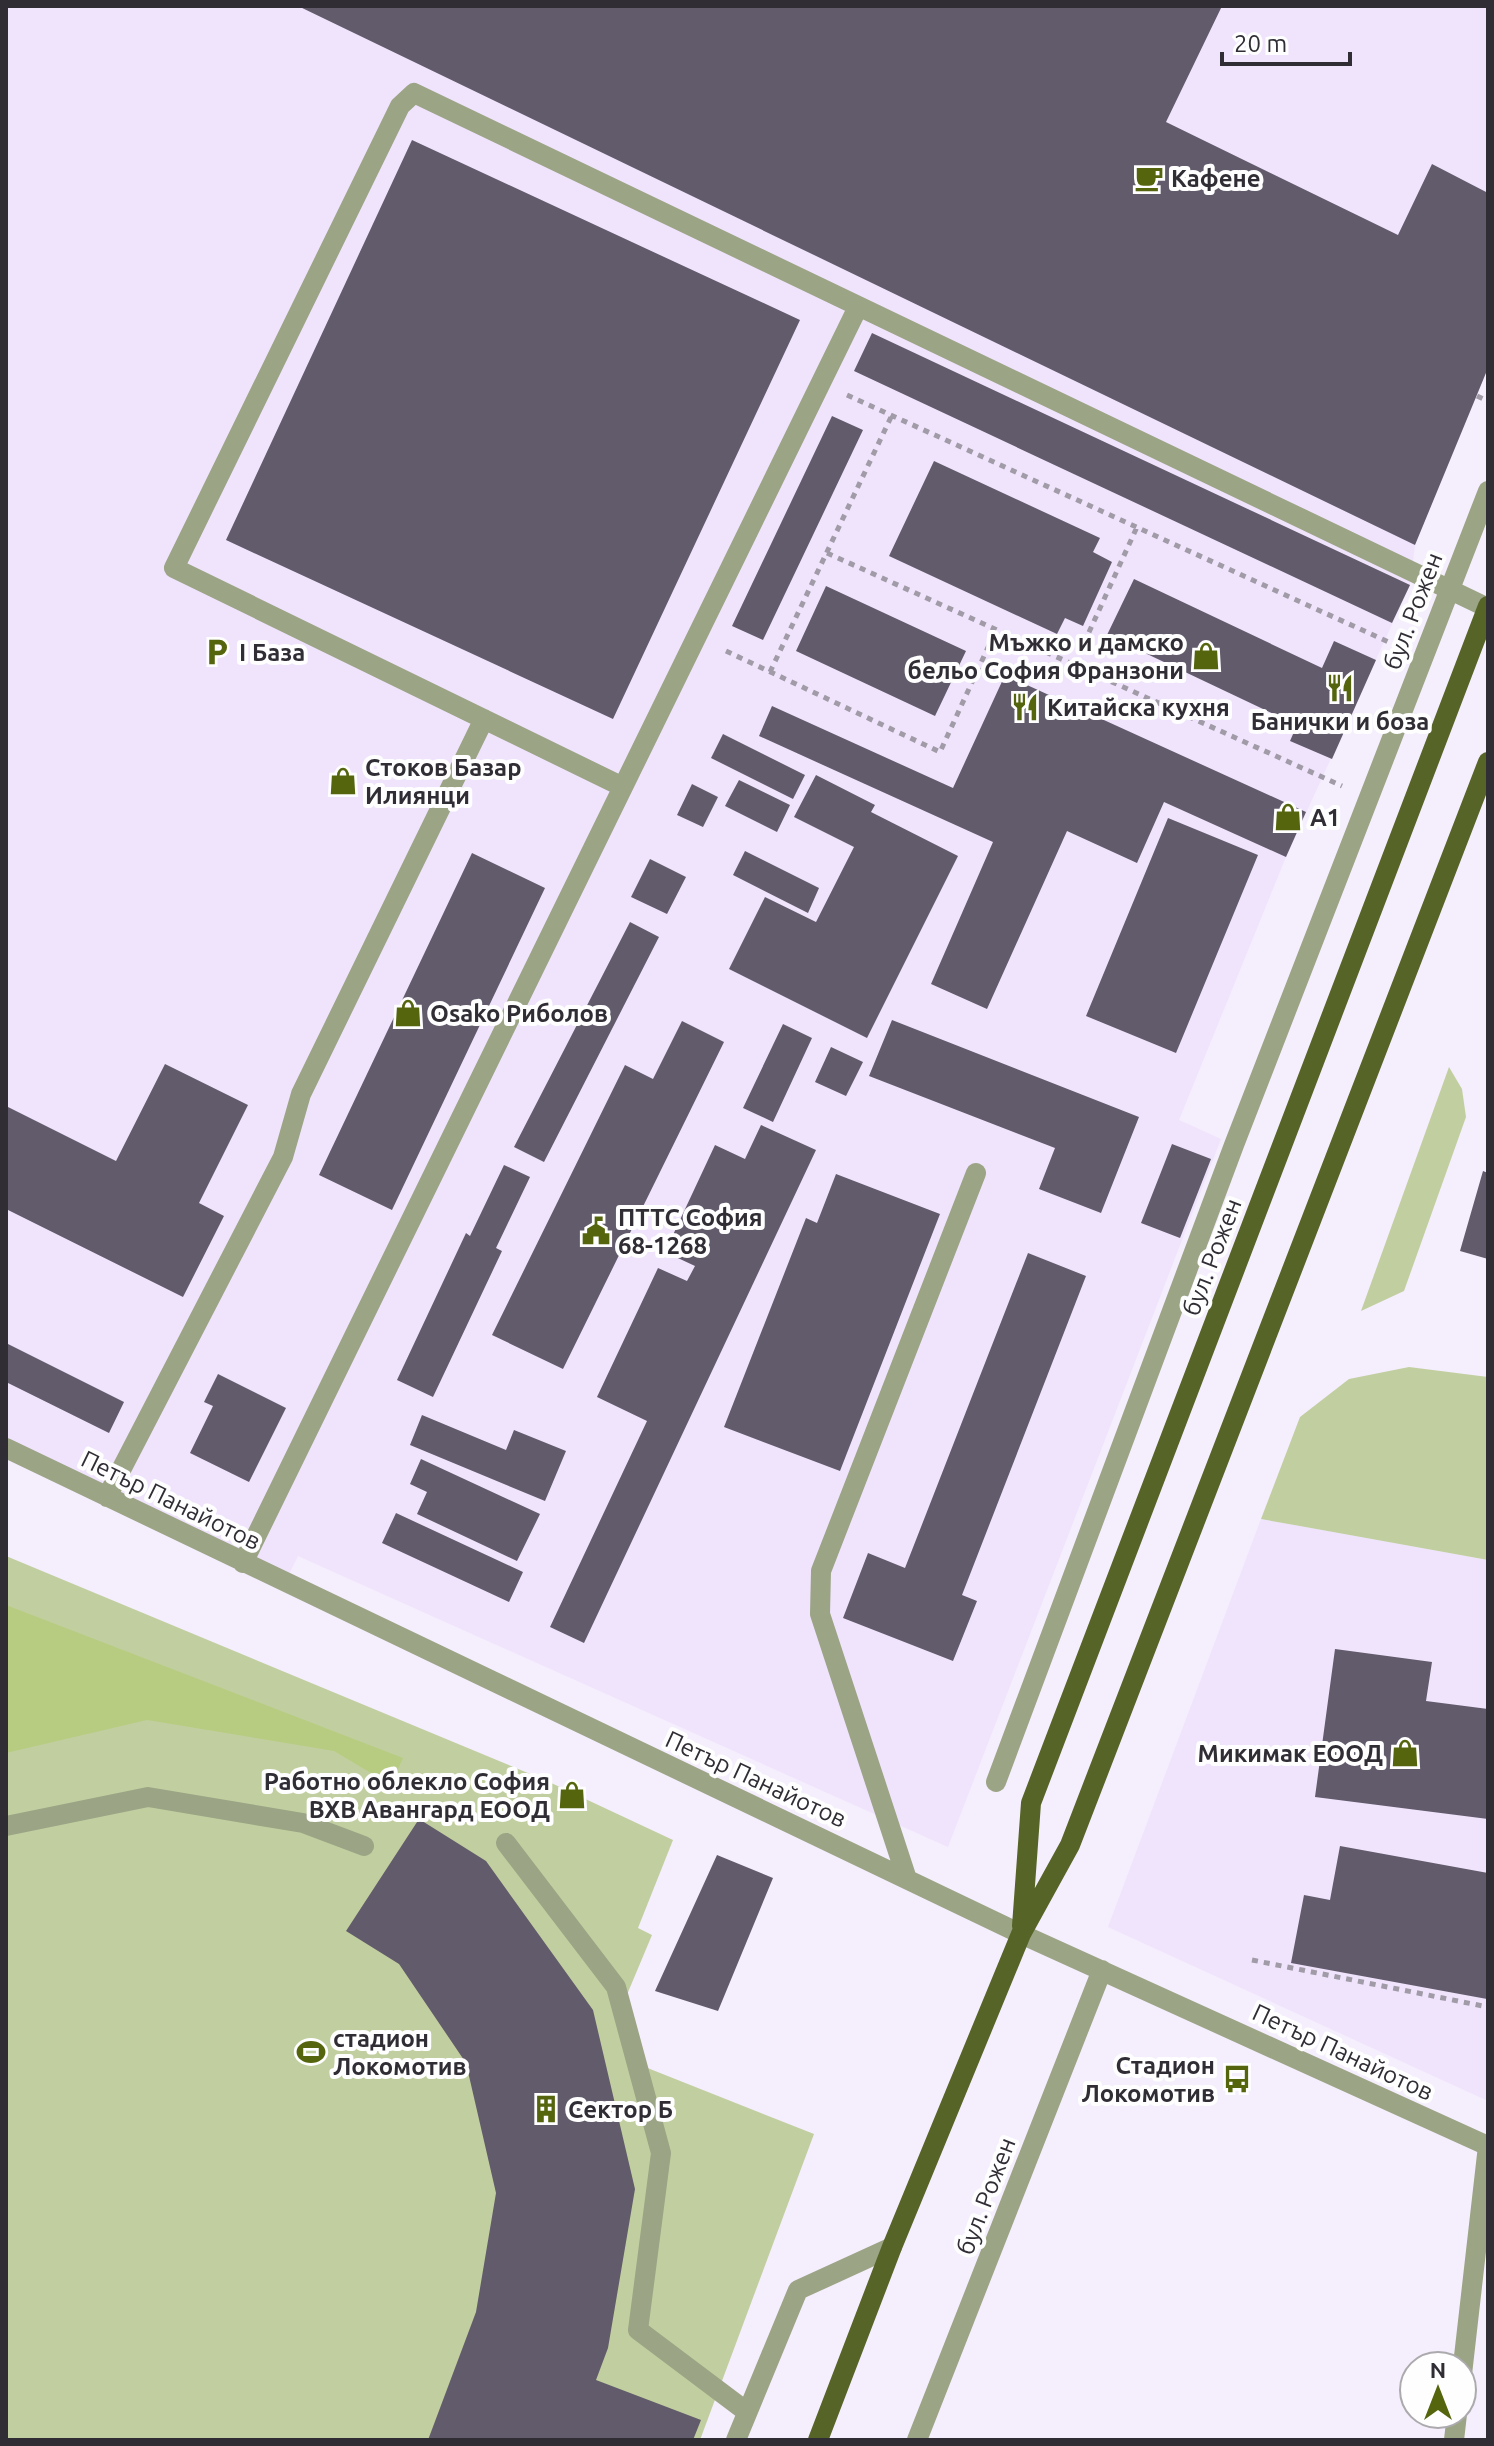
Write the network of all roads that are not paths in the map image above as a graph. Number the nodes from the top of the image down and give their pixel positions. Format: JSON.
{"nodes":[{"id":1,"x":858,"y":307,"type":"junction"},
{"id":2,"x":1488,"y":491,"type":"edge"},
{"id":3,"x":1449,"y":589,"type":"junction"},
{"id":4,"x":1488,"y":607,"type":"edge"},
{"id":5,"x":484,"y":719,"type":"junction"},
{"id":6,"x":1488,"y":762,"type":"edge"},
{"id":7,"x":623,"y":787,"type":"junction"},
{"id":8,"x":976,"y":1173,"type":"dead end"},
{"id":9,"x":6,"y":1448,"type":"edge"},
{"id":10,"x":107,"y":1497,"type":"junction"},
{"id":11,"x":243,"y":1563,"type":"junction"},
{"id":12,"x":996,"y":1782,"type":"dead end"},
{"id":13,"x":6,"y":1826,"type":"edge"},
{"id":14,"x":506,"y":1843,"type":"dead end"},
{"id":15,"x":364,"y":1846,"type":"dead end"},
{"id":16,"x":907,"y":1879,"type":"junction"},
{"id":17,"x":1021,"y":1934,"type":"junction"},
{"id":18,"x":1102,"y":1970,"type":"junction"},
{"id":19,"x":1488,"y":2146,"type":"edge"},
{"id":20,"x":892,"y":2247,"type":"junction"},
{"id":21,"x":1465,"y":2350,"type":"edge"},
{"id":22,"x":747,"y":2412,"type":"junction"},
{"id":23,"x":736,"y":2440,"type":"edge"},
{"id":24,"x":818,"y":2440,"type":"edge"},
{"id":25,"x":917,"y":2440,"type":"edge"}],
"edges":[{"from":1,"to":3,"type":"street"},
{"from":1,"to":5,"type":"street"},
{"from":1,"to":7,"type":"street"},
{"from":2,"to":3,"type":"street","name":"бул. Рожен"},
{"from":3,"to":4,"type":"street"},
{"from":3,"to":12,"type":"street","name":"бул. Рожен"},
{"from":4,"to":17,"type":"main road","name":"бул. Рожен"},
{"from":5,"to":7,"type":"street"},
{"from":5,"to":10,"type":"street"},
{"from":6,"to":17,"type":"main road","name":"бул. Рожен"},
{"from":7,"to":11,"type":"street"},
{"from":8,"to":16,"type":"street"},
{"from":9,"to":10,"type":"street","name":"Петър Панайотов"},
{"from":10,"to":11,"type":"street","name":"Петър Панайотов"},
{"from":11,"to":16,"type":"street","name":"Петър Панайотов"},
{"from":13,"to":15,"type":"street"},
{"from":14,"to":22,"type":"street"},
{"from":16,"to":17,"type":"street","name":"Петър Панайотов"},
{"from":17,"to":18,"type":"street","name":"Петър Панайотов"},
{"from":17,"to":20,"type":"main road","name":"бул. Рожен"},
{"from":18,"to":19,"type":"street","name":"Петър Панайотов"},
{"from":18,"to":25,"type":"street","name":"бул. Рожен"},
{"from":19,"to":21,"type":"street"},
{"from":20,"to":22,"type":"street"},
{"from":20,"to":24,"type":"main road","name":"бул. Рожен"},
{"from":22,"to":23,"type":"street"}]}
